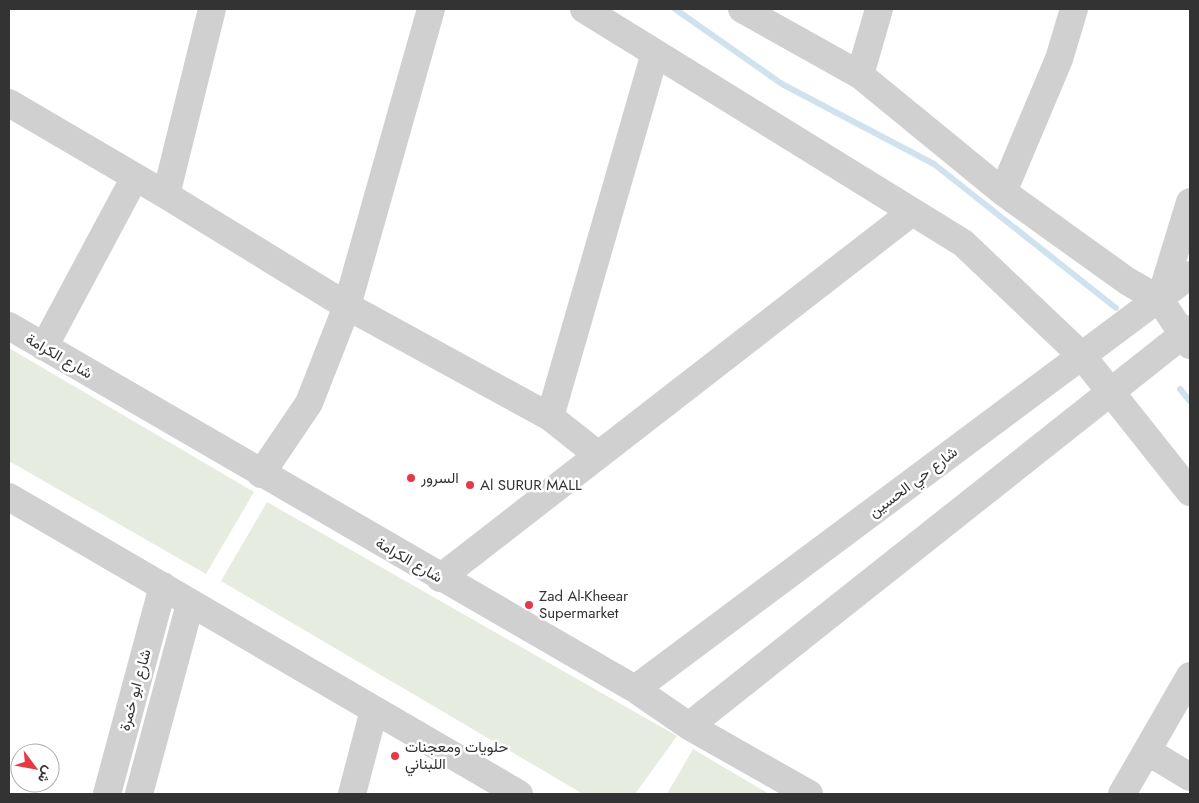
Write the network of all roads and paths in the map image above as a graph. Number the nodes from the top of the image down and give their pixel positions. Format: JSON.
{"nodes":[{"id":1,"x":212,"y":9,"type":"edge"},
{"id":2,"x":432,"y":9,"type":"edge"},
{"id":3,"x":584,"y":9,"type":"edge"},
{"id":4,"x":742,"y":9,"type":"edge"},
{"id":5,"x":879,"y":9,"type":"edge"},
{"id":6,"x":1074,"y":9,"type":"edge"},
{"id":7,"x":655,"y":53,"type":"junction"},
{"id":8,"x":860,"y":75,"type":"junction"},
{"id":9,"x":9,"y":103,"type":"edge"},
{"id":10,"x":135,"y":177,"type":"junction"},
{"id":11,"x":1004,"y":192,"type":"junction"},
{"id":12,"x":166,"y":194,"type":"junction"},
{"id":13,"x":1190,"y":202,"type":"edge"},
{"id":14,"x":912,"y":212,"type":"junction"},
{"id":15,"x":1190,"y":276,"type":"edge"},
{"id":16,"x":1160,"y":300,"type":"junction"},
{"id":17,"x":347,"y":306,"type":"junction"},
{"id":18,"x":9,"y":326,"type":"edge"},
{"id":19,"x":1188,"y":336,"type":"edge"},
{"id":20,"x":44,"y":347,"type":"junction"},
{"id":21,"x":1082,"y":356,"type":"junction"},
{"id":22,"x":1112,"y":393,"type":"junction"},
{"id":23,"x":550,"y":418,"type":"junction"},
{"id":24,"x":598,"y":455,"type":"junction"},
{"id":25,"x":262,"y":474,"type":"junction"},
{"id":26,"x":1190,"y":492,"type":"edge"},
{"id":27,"x":9,"y":498,"type":"edge"},
{"id":28,"x":440,"y":578,"type":"junction"},
{"id":29,"x":163,"y":586,"type":"junction"},
{"id":30,"x":190,"y":604,"type":"junction"},
{"id":31,"x":1190,"y":676,"type":"edge"},
{"id":32,"x":635,"y":689,"type":"junction"},
{"id":33,"x":374,"y":710,"type":"junction"},
{"id":34,"x":689,"y":726,"type":"junction"},
{"id":35,"x":1147,"y":751,"type":"junction"},
{"id":36,"x":1190,"y":777,"type":"edge"},
{"id":37,"x":107,"y":794,"type":"edge"},
{"id":38,"x":139,"y":794,"type":"edge"},
{"id":39,"x":352,"y":794,"type":"edge"},
{"id":40,"x":519,"y":794,"type":"edge"},
{"id":41,"x":809,"y":794,"type":"edge"},
{"id":42,"x":1122,"y":794,"type":"edge"}],
"edges":[{"from":1,"to":12,"type":"street"},
{"from":2,"to":17,"type":"street"},
{"from":3,"to":7,"type":"street"},
{"from":4,"to":8,"type":"street"},
{"from":5,"to":8,"type":"street"},
{"from":6,"to":11,"type":"street"},
{"from":7,"to":14,"type":"street"},
{"from":7,"to":23,"type":"street"},
{"from":8,"to":11,"type":"street"},
{"from":9,"to":10,"type":"street"},
{"from":10,"to":12,"type":"street"},
{"from":10,"to":20,"type":"street"},
{"from":11,"to":16,"type":"street"},
{"from":12,"to":17,"type":"street"},
{"from":13,"to":16,"type":"street"},
{"from":14,"to":21,"type":"street"},
{"from":14,"to":24,"type":"street"},
{"from":15,"to":16,"type":"street","name":"شارع حي الحسين"},
{"from":16,"to":19,"type":"street"},
{"from":16,"to":21,"type":"street","name":"شارع حي الحسين"},
{"from":17,"to":23,"type":"street"},
{"from":17,"to":25,"type":"street"},
{"from":18,"to":20,"type":"street","name":"شارع الكرامة"},
{"from":19,"to":22,"type":"street"},
{"from":20,"to":25,"type":"street","name":"شارع الكرامة"},
{"from":21,"to":22,"type":"street"},
{"from":21,"to":32,"type":"street","name":"شارع حي الحسين"},
{"from":22,"to":26,"type":"street"},
{"from":22,"to":34,"type":"street"},
{"from":23,"to":24,"type":"street"},
{"from":24,"to":28,"type":"street"},
{"from":25,"to":28,"type":"street","name":"شارع الكرامة"},
{"from":27,"to":29,"type":"street"},
{"from":28,"to":32,"type":"street","name":"شارع الكرامة"},
{"from":29,"to":30,"type":"street"},
{"from":29,"to":37,"type":"street","name":"شارع ابو خمرة"},
{"from":30,"to":33,"type":"street"},
{"from":30,"to":38,"type":"street","name":"شارع ابو خمرة"},
{"from":31,"to":35,"type":"street"},
{"from":32,"to":34,"type":"street","name":"شارع الكرامة"},
{"from":33,"to":39,"type":"street"},
{"from":33,"to":40,"type":"street"},
{"from":34,"to":41,"type":"street","name":"شارع الكرامة"},
{"from":35,"to":36,"type":"street"},
{"from":35,"to":42,"type":"street"}]}
